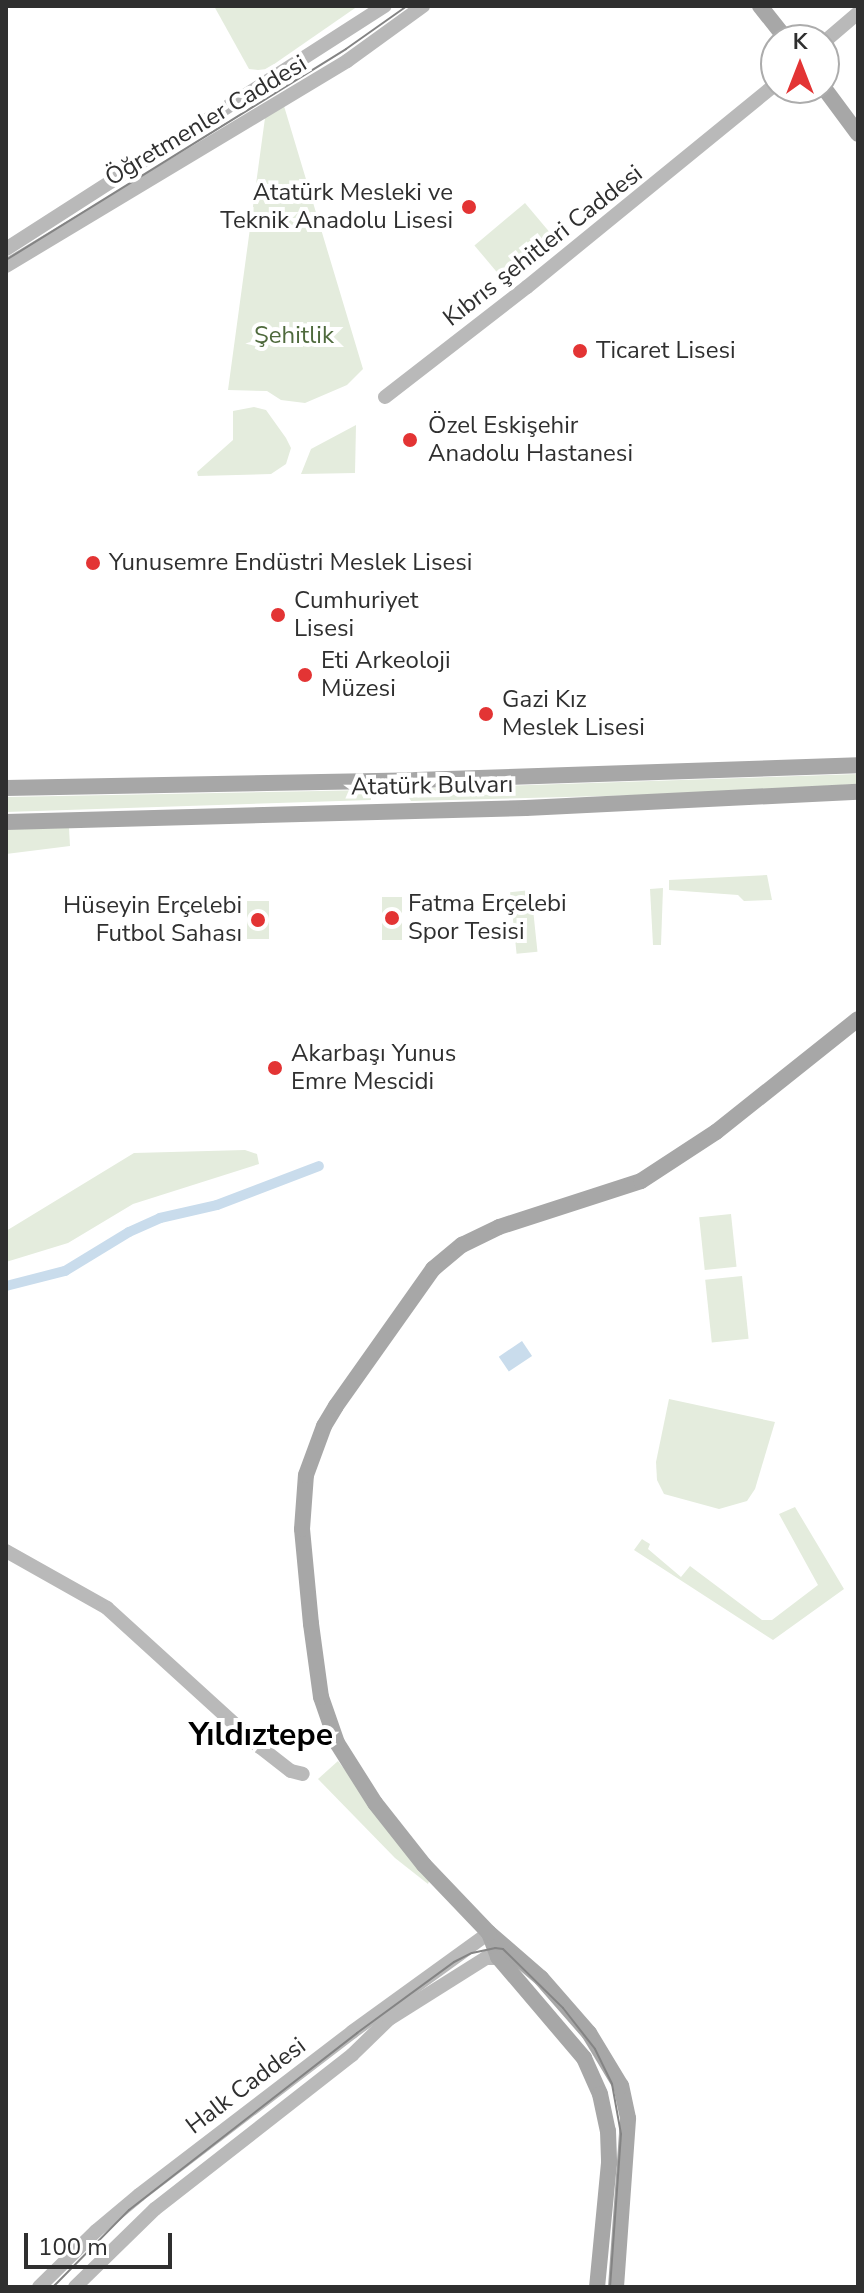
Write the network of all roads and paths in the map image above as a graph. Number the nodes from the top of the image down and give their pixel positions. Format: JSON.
{"nodes":[{"id":1,"x":385,"y":6,"type":"edge"},
{"id":2,"x":423,"y":6,"type":"edge"},
{"id":3,"x":760,"y":6,"type":"edge"},
{"id":4,"x":858,"y":13,"type":"edge"},
{"id":5,"x":774,"y":24,"type":"edge"},
{"id":6,"x":840,"y":28,"type":"edge"},
{"id":7,"x":760,"y":98,"type":"edge"},
{"id":8,"x":836,"y":104,"type":"edge"},
{"id":9,"x":858,"y":134,"type":"edge"},
{"id":10,"x":6,"y":249,"type":"edge"},
{"id":11,"x":6,"y":266,"type":"edge"},
{"id":12,"x":385,"y":397,"type":"dead end"},
{"id":13,"x":858,"y":765,"type":"edge"},
{"id":14,"x":6,"y":788,"type":"edge"},
{"id":15,"x":858,"y":792,"type":"edge"},
{"id":16,"x":6,"y":822,"type":"edge"},
{"id":17,"x":858,"y":1019,"type":"edge"},
{"id":18,"x":6,"y":1551,"type":"edge"},
{"id":19,"x":303,"y":1774,"type":"dead end"},
{"id":20,"x":489,"y":1933,"type":"junction"},
{"id":21,"x":498,"y":1958,"type":"junction"},
{"id":22,"x":39,"y":2287,"type":"edge"},
{"id":23,"x":75,"y":2287,"type":"edge"},
{"id":24,"x":597,"y":2287,"type":"edge"},
{"id":25,"x":616,"y":2287,"type":"edge"}],
"edges":[{"from":1,"to":10,"type":"main road","name":"Öğretmenler Caddesi"},
{"from":2,"to":11,"type":"main road","name":"Öğretmenler Caddesi"},
{"from":3,"to":5,"type":"main road"},
{"from":4,"to":6,"type":"main road"},
{"from":7,"to":12,"type":"main road","name":"Kıbrıs şehitleri Caddesi"},
{"from":8,"to":9,"type":"main road"},
{"from":13,"to":14,"type":"main road","name":"Atatürk Bulvarı"},
{"from":15,"to":16,"type":"main road","name":"Atatürk Bulvarı"},
{"from":17,"to":20,"type":"main road"},
{"from":18,"to":19,"type":"main road"},
{"from":20,"to":21,"type":"main road"},
{"from":20,"to":22,"type":"main road","name":"Halk Caddesi"},
{"from":20,"to":25,"type":"main road"},
{"from":21,"to":23,"type":"main road","name":"Halk Caddesi"},
{"from":21,"to":24,"type":"main road"}]}
